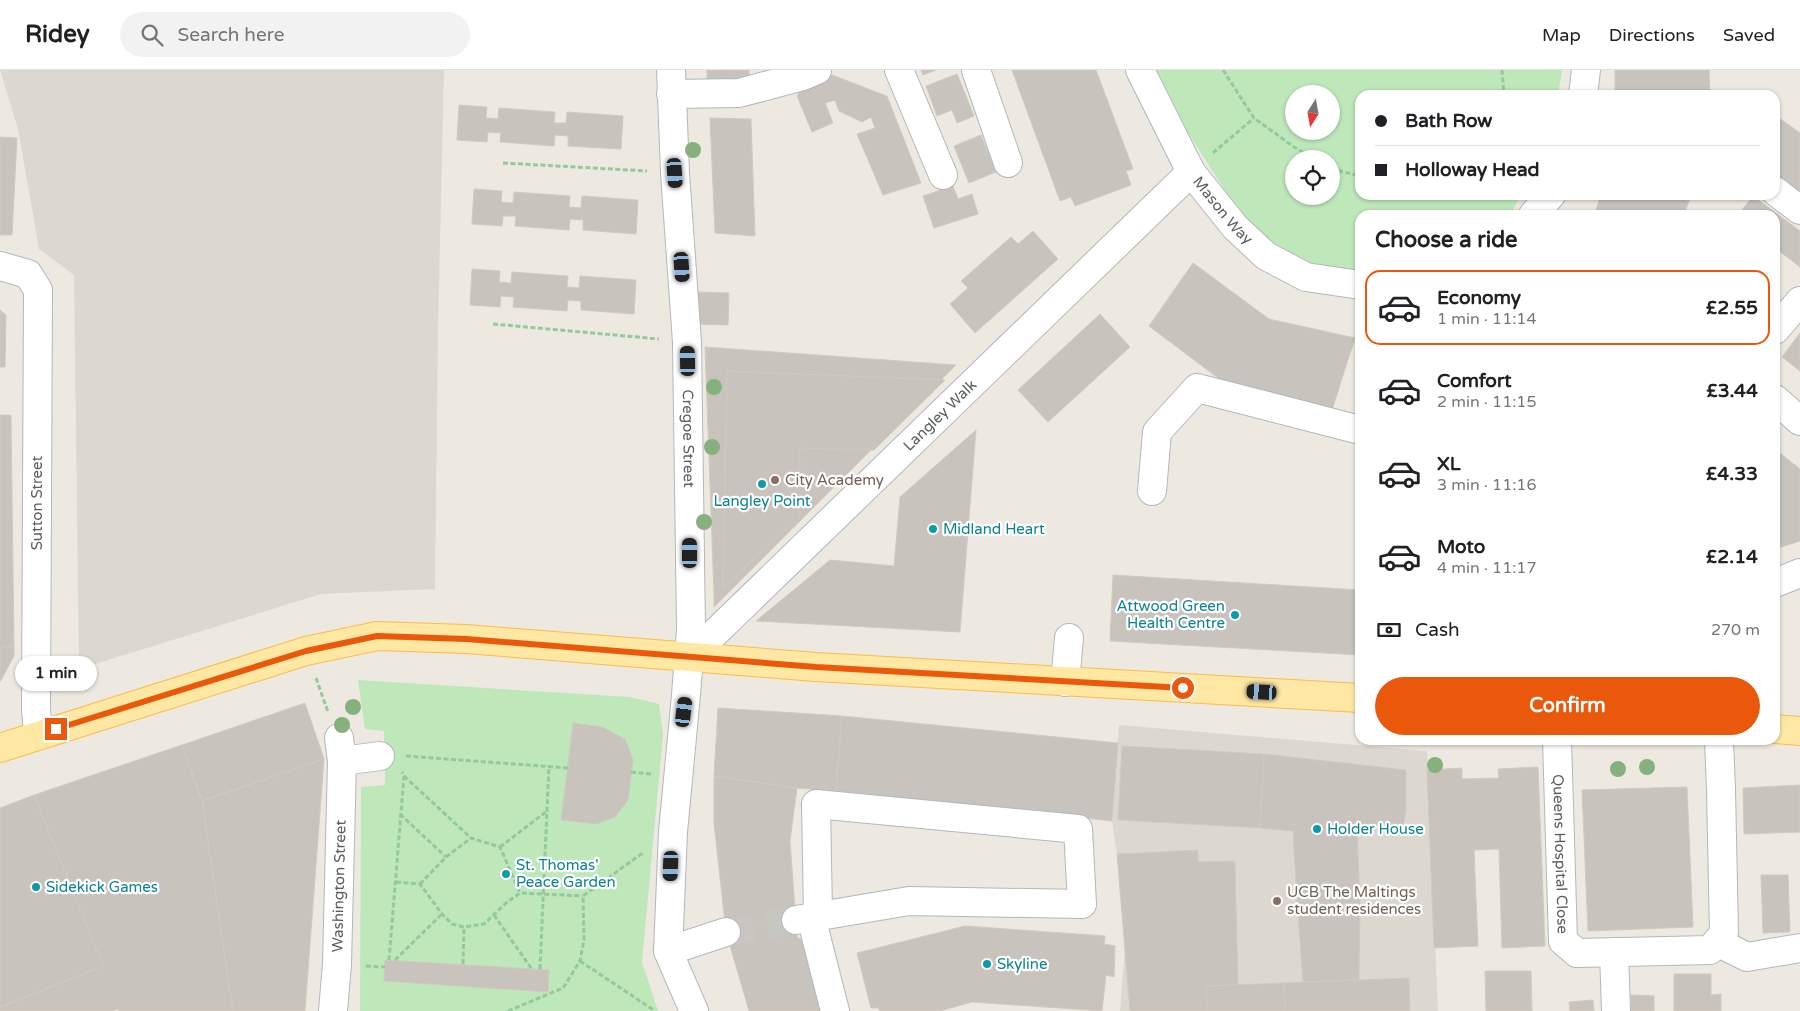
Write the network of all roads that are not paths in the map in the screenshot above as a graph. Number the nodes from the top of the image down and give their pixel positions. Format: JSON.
{"nodes":[{"id":1,"x":817,"y":70,"type":"edge"},
{"id":2,"x":976,"y":70,"type":"edge"},
{"id":3,"x":1140,"y":70,"type":"edge"},
{"id":4,"x":1586,"y":70,"type":"edge"},
{"id":5,"x":900,"y":71,"type":"edge"},
{"id":6,"x":671,"y":82,"type":"edge"},
{"id":7,"x":1584,"y":90,"type":"edge"},
{"id":8,"x":1008,"y":164,"type":"dead end"},
{"id":9,"x":1191,"y":172,"type":"junction"},
{"id":10,"x":943,"y":175,"type":"dead end"},
{"id":11,"x":1780,"y":195,"type":"edge"},
{"id":12,"x":1800,"y":210,"type":"edge"},
{"id":13,"x":0,"y":266,"type":"edge"},
{"id":14,"x":1355,"y":284,"type":"edge"},
{"id":15,"x":1800,"y":300,"type":"edge"},
{"id":16,"x":1780,"y":324,"type":"edge"},
{"id":17,"x":1780,"y":403,"type":"edge"},
{"id":18,"x":1800,"y":421,"type":"edge"},
{"id":19,"x":1355,"y":429,"type":"edge"},
{"id":20,"x":1152,"y":491,"type":"dead end"},
{"id":21,"x":1800,"y":573,"type":"edge"},
{"id":22,"x":1780,"y":581,"type":"edge"},
{"id":23,"x":1069,"y":638,"type":"dead end"},
{"id":24,"x":689,"y":658,"type":"junction"},
{"id":25,"x":1065,"y":682,"type":"junction"},
{"id":26,"x":1355,"y":698,"type":"edge"},
{"id":27,"x":1780,"y":729,"type":"edge"},
{"id":28,"x":1800,"y":731,"type":"edge"},
{"id":29,"x":38,"y":734,"type":"junction"},
{"id":30,"x":1557,"y":745,"type":"edge"},
{"id":31,"x":1718,"y":745,"type":"edge"},
{"id":32,"x":0,"y":748,"type":"edge"},
{"id":33,"x":385,"y":756,"type":"road end"},
{"id":34,"x":808,"y":917,"type":"junction"},
{"id":35,"x":726,"y":932,"type":"tunnel mouth"},
{"id":36,"x":1717,"y":942,"type":"junction"},
{"id":37,"x":1800,"y":948,"type":"edge"},
{"id":38,"x":668,"y":950,"type":"junction"},
{"id":39,"x":1614,"y":952,"type":"junction"},
{"id":40,"x":332,"y":1011,"type":"edge"},
{"id":41,"x":694,"y":1011,"type":"edge"},
{"id":42,"x":835,"y":1011,"type":"edge"},
{"id":43,"x":1616,"y":1011,"type":"edge"}],
"edges":[{"from":1,"to":6,"type":"street"},
{"from":2,"to":8,"type":"street"},
{"from":3,"to":9,"type":"street","name":"Mason Way"},
{"from":4,"to":7,"type":"street"},
{"from":5,"to":10,"type":"street"},
{"from":6,"to":24,"type":"street","name":"Cregoe Street"},
{"from":9,"to":14,"type":"street","name":"Mason Way"},
{"from":9,"to":24,"type":"street","name":"Langley Walk"},
{"from":11,"to":12,"type":"street"},
{"from":13,"to":29,"type":"street","name":"Sutton Street"},
{"from":15,"to":16,"type":"street"},
{"from":17,"to":18,"type":"street"},
{"from":19,"to":20,"type":"street"},
{"from":21,"to":22,"type":"street"},
{"from":23,"to":25,"type":"street"},
{"from":24,"to":25,"type":"main road"},
{"from":24,"to":29,"type":"main road"},
{"from":24,"to":38,"type":"street","name":"Cregoe Street"},
{"from":25,"to":26,"type":"main road"},
{"from":27,"to":28,"type":"main road"},
{"from":29,"to":32,"type":"main road"},
{"from":30,"to":39,"type":"street","name":"Queens Hospital Close"},
{"from":31,"to":36,"type":"street"},
{"from":33,"to":40,"type":"street","name":"Washington Street"},
{"from":34,"to":34,"type":"street"},
{"from":34,"to":42,"type":"street"},
{"from":35,"to":38,"type":"street"},
{"from":36,"to":37,"type":"street"},
{"from":36,"to":39,"type":"street","name":"Queens Hospital Close"},
{"from":38,"to":41,"type":"street"},
{"from":39,"to":43,"type":"street"}]}
